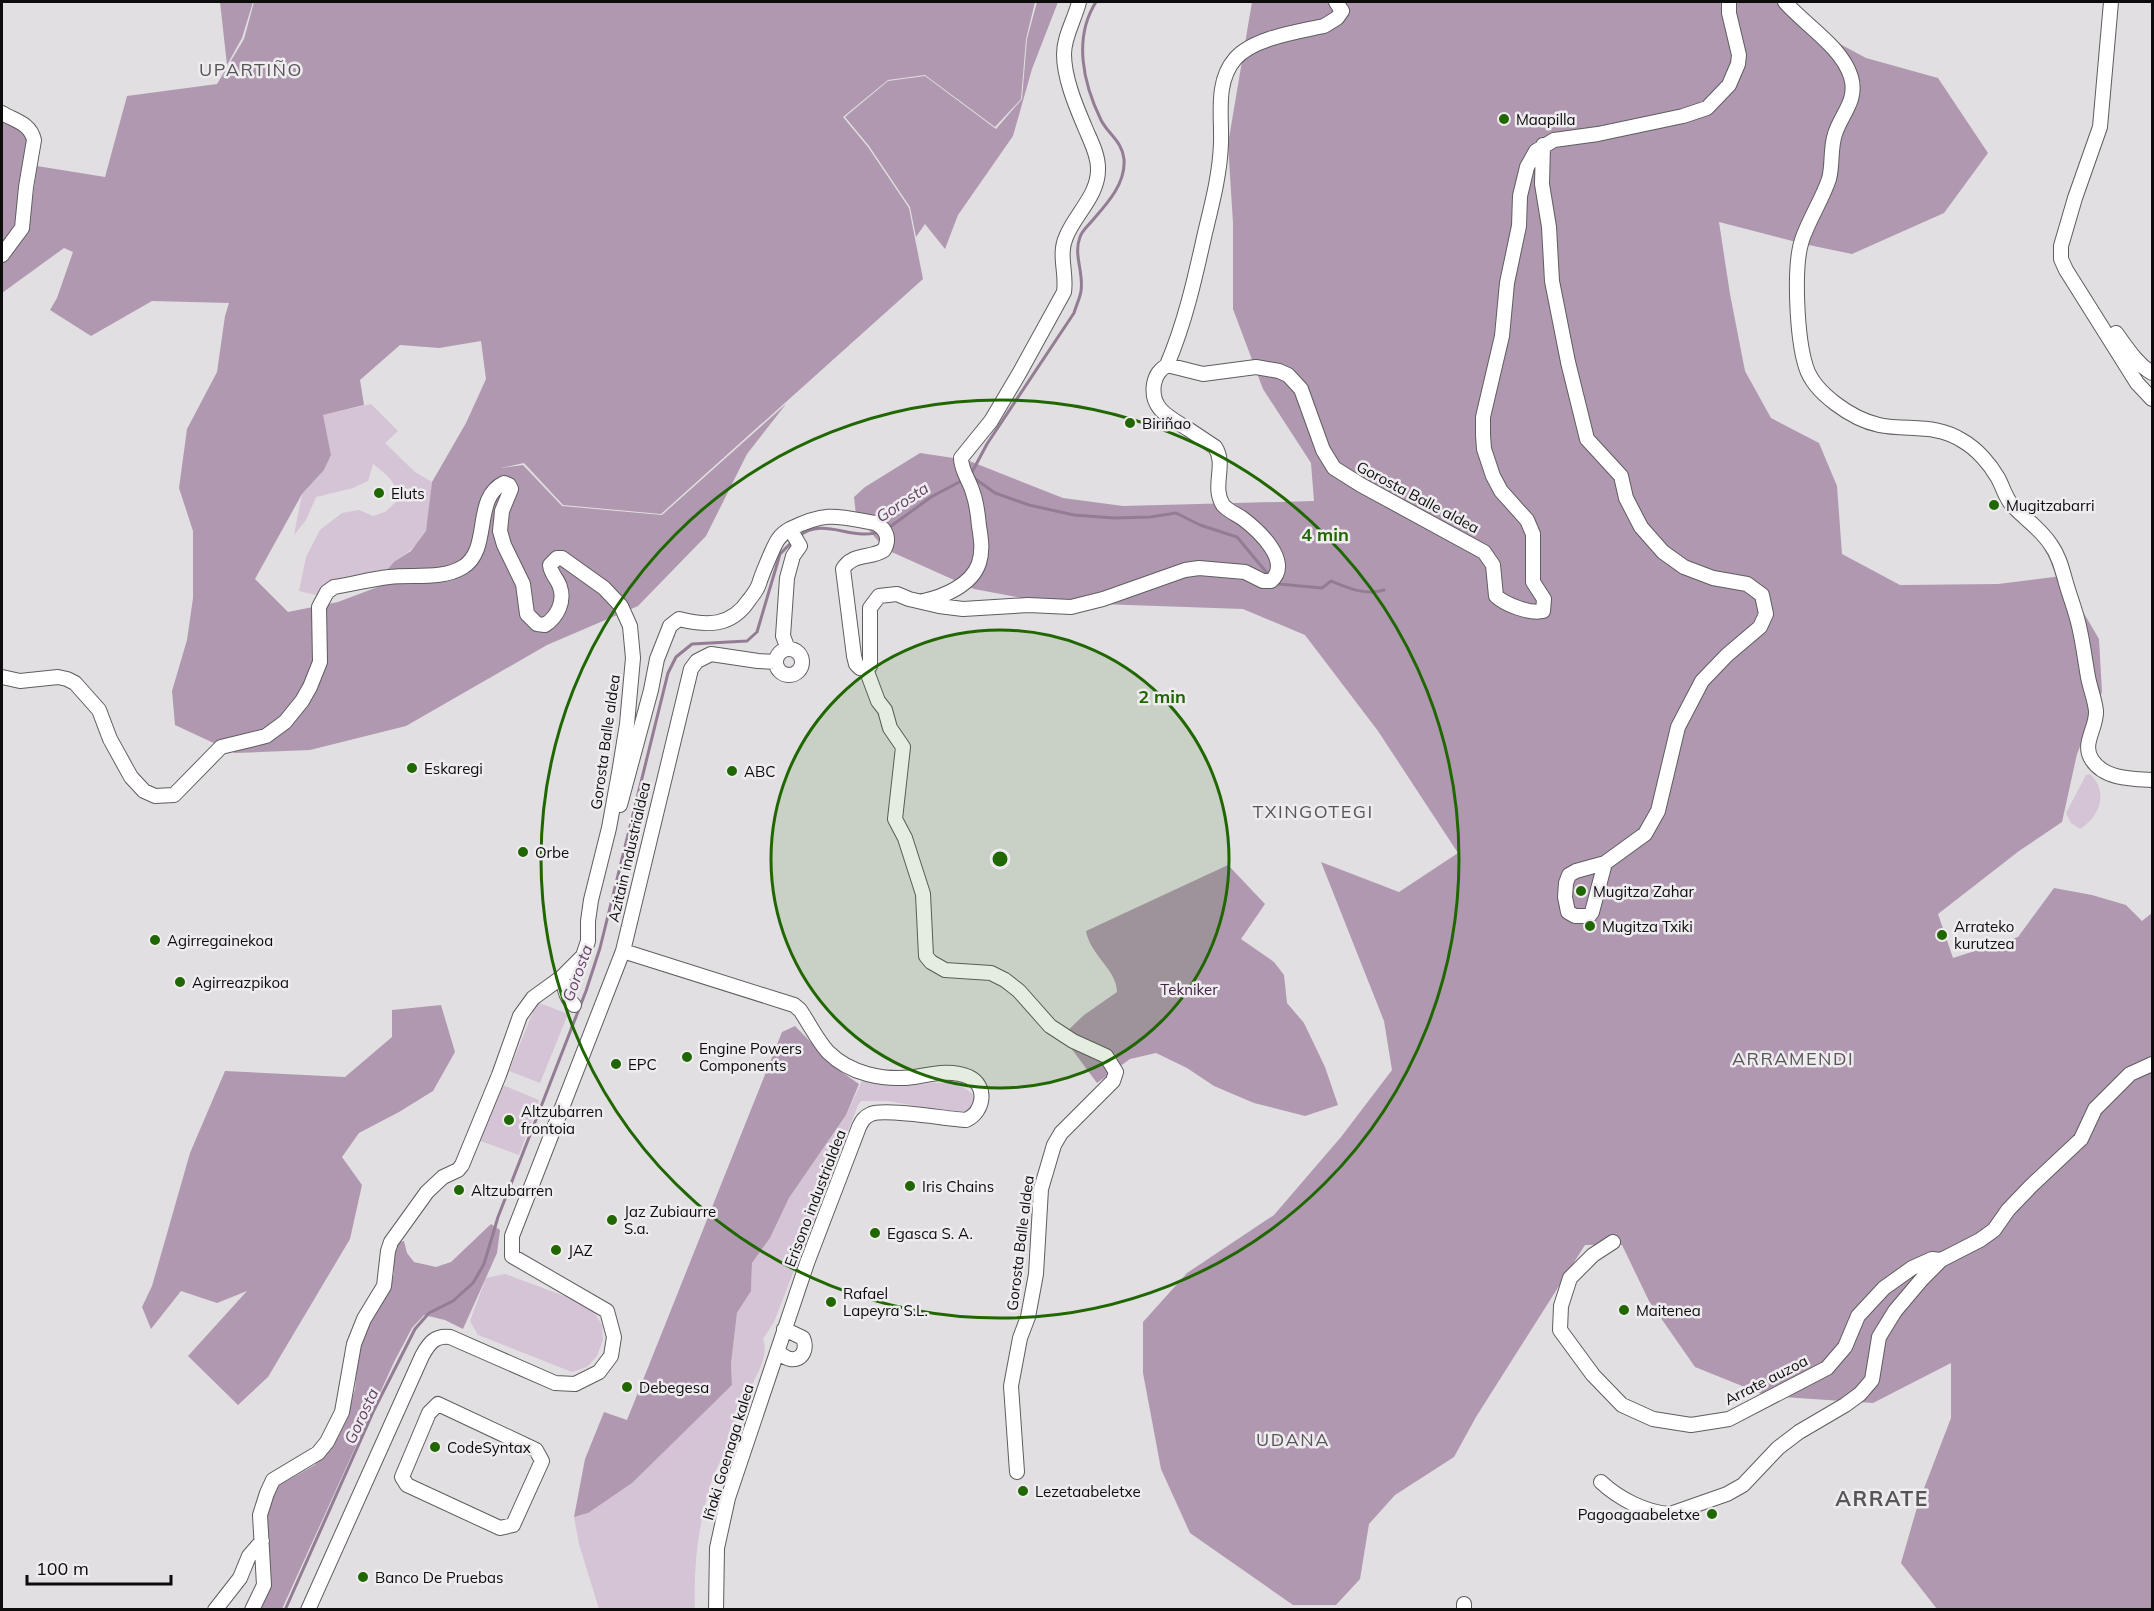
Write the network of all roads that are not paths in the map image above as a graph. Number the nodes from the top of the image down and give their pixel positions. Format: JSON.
{"nodes":[{"id":1,"x":1079,"y":2,"type":"edge"},
{"id":2,"x":1336,"y":2,"type":"edge"},
{"id":3,"x":1729,"y":2,"type":"edge"},
{"id":4,"x":1785,"y":2,"type":"edge"},
{"id":5,"x":2111,"y":2,"type":"edge"},
{"id":6,"x":2,"y":113,"type":"edge"},
{"id":7,"x":1543,"y":145,"type":"junction"},
{"id":8,"x":2,"y":255,"type":"edge"},
{"id":9,"x":2088,"y":303,"type":"junction"},
{"id":10,"x":1167,"y":365,"type":"junction"},
{"id":11,"x":2152,"y":373,"type":"edge"},
{"id":12,"x":2152,"y":399,"type":"edge"},
{"id":13,"x":794,"y":535,"type":"junction"},
{"id":14,"x":921,"y":601,"type":"junction"},
{"id":15,"x":788,"y":649,"type":"junction"},
{"id":16,"x":776,"y":662,"type":"junction"},
{"id":17,"x":866,"y":669,"type":"junction"},
{"id":18,"x":2,"y":677,"type":"edge"},
{"id":19,"x":2152,"y":780,"type":"edge"},
{"id":20,"x":609,"y":828,"type":"junction"},
{"id":21,"x":1605,"y":863,"type":"dead end"},
{"id":22,"x":622,"y":951,"type":"junction"},
{"id":23,"x":562,"y":977,"type":"junction"},
{"id":24,"x":574,"y":1005,"type":"dead end"},
{"id":25,"x":2152,"y":1064,"type":"edge"},
{"id":26,"x":1613,"y":1242,"type":"dead end"},
{"id":27,"x":1941,"y":1260,"type":"junction"},
{"id":28,"x":780,"y":1341,"type":"joint"},
{"id":29,"x":417,"y":1441,"type":"joint"},
{"id":30,"x":1017,"y":1472,"type":"dead end"},
{"id":31,"x":1601,"y":1482,"type":"dead end"},
{"id":32,"x":262,"y":1541,"type":"junction"},
{"id":33,"x":215,"y":1610,"type":"edge"},
{"id":34,"x":252,"y":1610,"type":"edge"},
{"id":35,"x":308,"y":1610,"type":"edge"},
{"id":36,"x":716,"y":1610,"type":"edge"}],
"edges":[{"from":1,"to":14,"type":"street"},
{"from":2,"to":10,"type":"street","name":"Gorosta Balle aldea"},
{"from":3,"to":7,"type":"street"},
{"from":4,"to":19,"type":"street"},
{"from":5,"to":9,"type":"street"},
{"from":6,"to":8,"type":"street"},
{"from":7,"to":10,"type":"street","name":"Gorosta Balle aldea"},
{"from":7,"to":21,"type":"street"},
{"from":9,"to":11,"type":"street"},
{"from":9,"to":12,"type":"street"},
{"from":10,"to":14,"type":"street","name":"Gorosta Balle aldea"},
{"from":13,"to":15,"type":"street"},
{"from":13,"to":17,"type":"street","name":"Gorosta Balle aldea"},
{"from":13,"to":20,"type":"street"},
{"from":14,"to":17,"type":"street","name":"Gorosta Balle aldea"},
{"from":15,"to":16,"type":"street"},
{"from":15,"to":16,"type":"street"},
{"from":16,"to":22,"type":"street","name":"Azitain industrialdea"},
{"from":17,"to":30,"type":"street","name":"Gorosta Balle aldea"},
{"from":18,"to":20,"type":"street","name":"Gorosta Balle aldea"},
{"from":20,"to":23,"type":"street","name":"Gorosta Balle aldea"},
{"from":22,"to":28,"type":"street","name":"Erisono industrialdea"},
{"from":22,"to":35,"type":"street","name":"Azitain industrialdea"},
{"from":23,"to":24,"type":"street"},
{"from":23,"to":32,"type":"street","name":"Gorosta Balle aldea"},
{"from":25,"to":27,"type":"street","name":"Arrate auzoa"},
{"from":26,"to":27,"type":"street","name":"Arrate auzoa"},
{"from":27,"to":31,"type":"street","name":"Arrate auzoa"},
{"from":28,"to":36,"type":"street","name":"Iñaki Goenaga kalea"},
{"from":29,"to":29,"type":"street"},
{"from":32,"to":33,"type":"street"},
{"from":32,"to":34,"type":"street","name":"Gorosta Balle aldea"}]}
